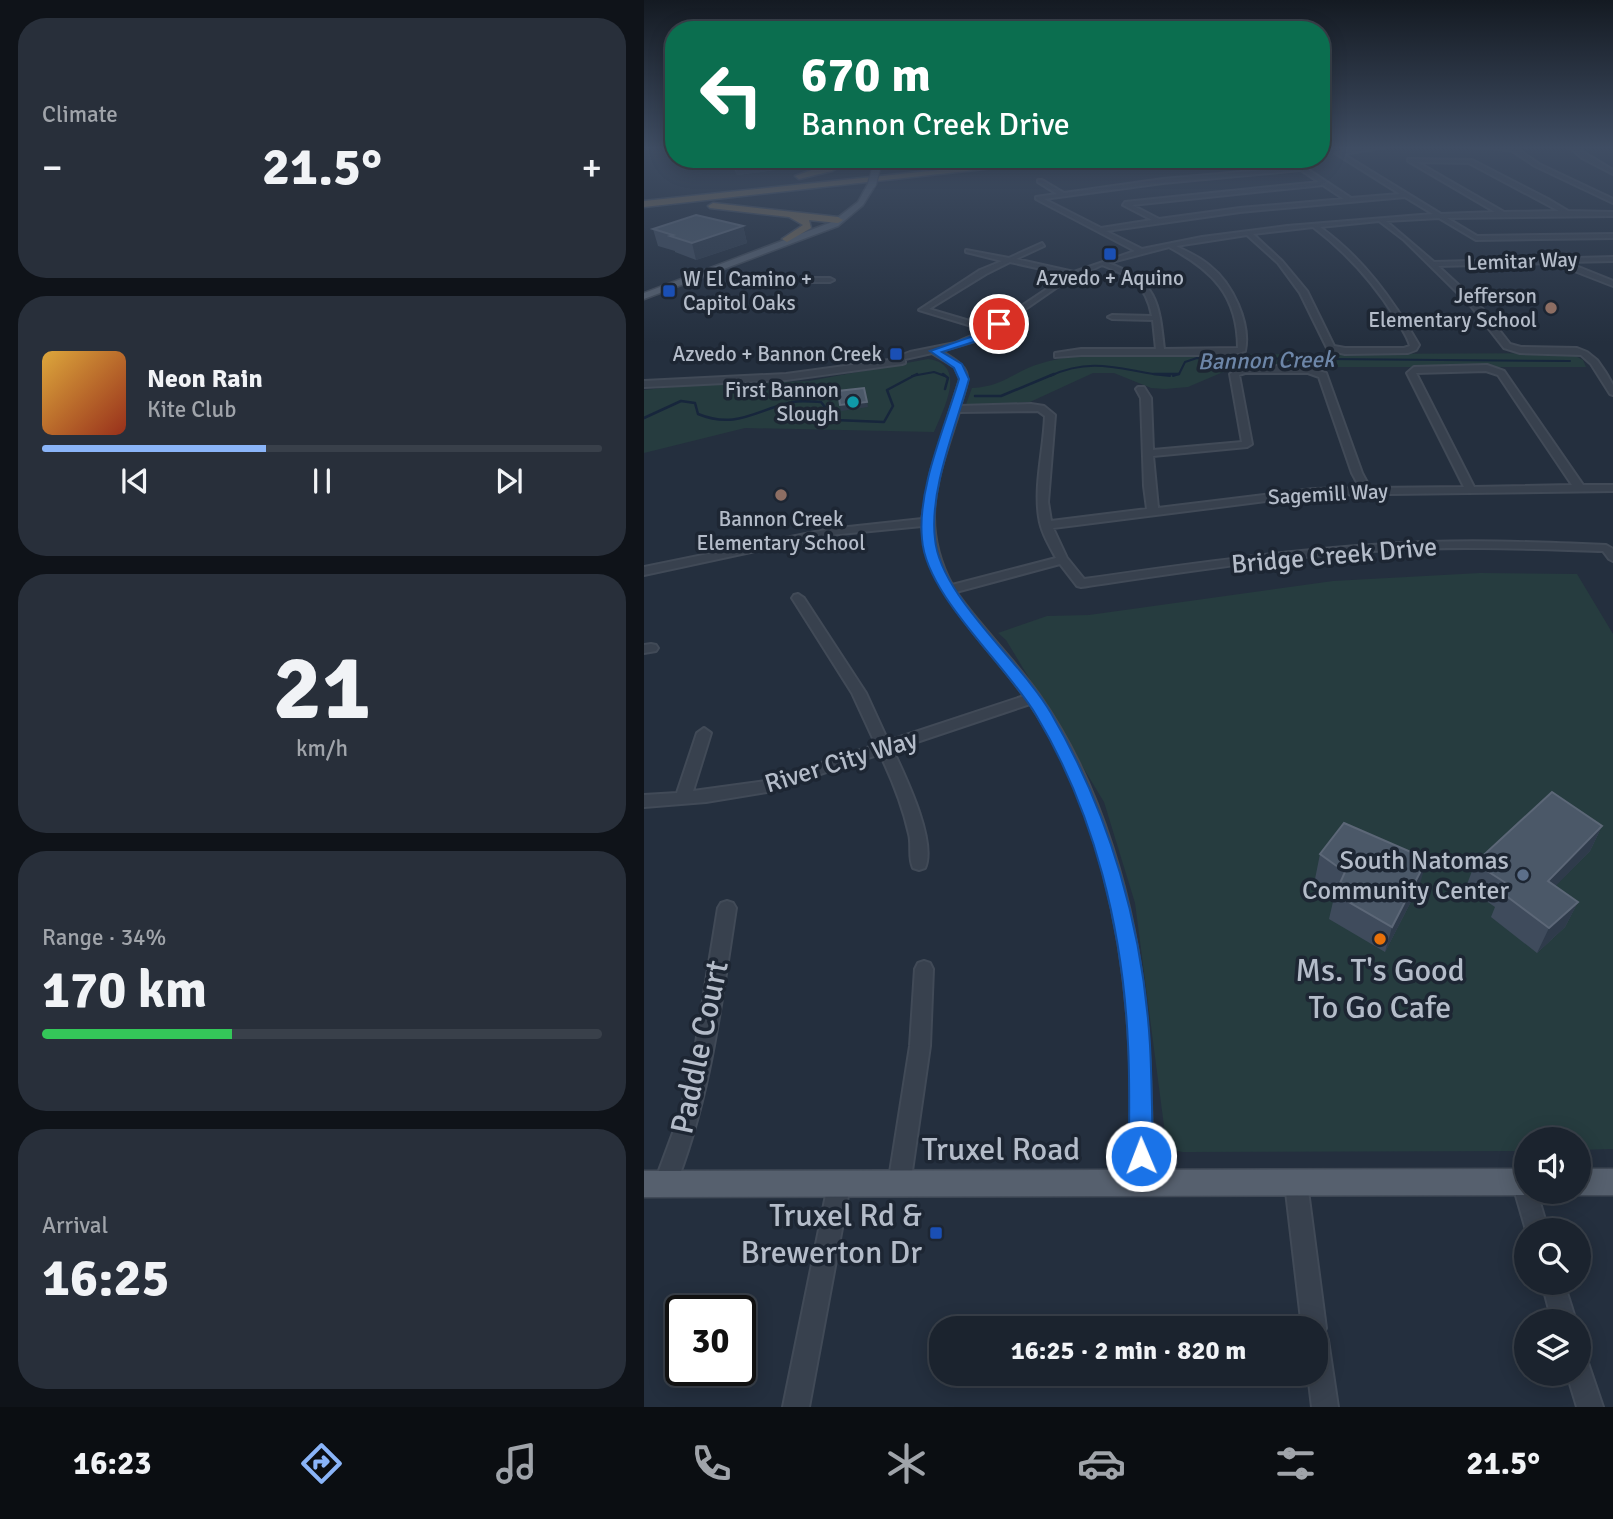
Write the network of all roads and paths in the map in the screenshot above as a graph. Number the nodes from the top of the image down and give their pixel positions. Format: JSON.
{"nodes":[{"id":1,"x":761,"y":212,"type":"edge"},
{"id":2,"x":851,"y":212,"type":"edge"},
{"id":3,"x":1067,"y":212,"type":"edge"},
{"id":4,"x":1140,"y":212,"type":"edge"},
{"id":5,"x":1243,"y":212,"type":"edge"},
{"id":6,"x":1433,"y":212,"type":"edge"},
{"id":7,"x":1499,"y":212,"type":"edge"},
{"id":8,"x":1566,"y":213,"type":"joint"},
{"id":9,"x":1503,"y":214,"type":"junction"},
{"id":10,"x":1613,"y":214,"type":"edge"},
{"id":11,"x":788,"y":215,"type":"junction"},
{"id":12,"x":1440,"y":216,"type":"junction"},
{"id":13,"x":838,"y":220,"type":"junction"},
{"id":14,"x":1381,"y":220,"type":"junction"},
{"id":15,"x":1158,"y":221,"type":"junction"},
{"id":16,"x":1314,"y":225,"type":"junction"},
{"id":17,"x":1103,"y":229,"type":"junction"},
{"id":18,"x":1248,"y":233,"type":"junction"},
{"id":19,"x":1613,"y":236,"type":"edge"},
{"id":20,"x":787,"y":239,"type":"junction"},
{"id":21,"x":1042,"y":245,"type":"dead end"},
{"id":22,"x":1170,"y":245,"type":"junction"},
{"id":23,"x":981,"y":246,"type":"dead end"},
{"id":24,"x":1141,"y":251,"type":"junction"},
{"id":25,"x":1613,"y":258,"type":"edge"},
{"id":26,"x":1551,"y":259,"type":"junction"},
{"id":27,"x":1009,"y":260,"type":"junction"},
{"id":28,"x":1102,"y":263,"type":"junction"},
{"id":29,"x":1432,"y":264,"type":"junction"},
{"id":30,"x":1074,"y":274,"type":"junction"},
{"id":31,"x":812,"y":280,"type":"dead end"},
{"id":32,"x":830,"y":280,"type":"dead end"},
{"id":33,"x":1613,"y":284,"type":"edge"},
{"id":34,"x":644,"y":289,"type":"edge"},
{"id":35,"x":644,"y":296,"type":"edge"},
{"id":36,"x":1112,"y":317,"type":"dead end"},
{"id":37,"x":1157,"y":318,"type":"junction"},
{"id":38,"x":988,"y":330,"type":"junction"},
{"id":39,"x":934,"y":351,"type":"junction"},
{"id":40,"x":1160,"y":352,"type":"junction"},
{"id":41,"x":1058,"y":355,"type":"dead end"},
{"id":42,"x":1599,"y":368,"type":"junction"},
{"id":43,"x":1613,"y":368,"type":"edge"},
{"id":44,"x":644,"y":384,"type":"edge"},
{"id":45,"x":1141,"y":389,"type":"dead end"},
{"id":46,"x":1613,"y":392,"type":"edge"},
{"id":47,"x":956,"y":409,"type":"junction"},
{"id":48,"x":1147,"y":453,"type":"junction"},
{"id":49,"x":1613,"y":488,"type":"edge"},
{"id":50,"x":1470,"y":489,"type":"junction"},
{"id":51,"x":1580,"y":489,"type":"junction"},
{"id":52,"x":1366,"y":490,"type":"junction"},
{"id":53,"x":1153,"y":511,"type":"junction"},
{"id":54,"x":927,"y":522,"type":"junction"},
{"id":55,"x":1045,"y":525,"type":"junction"},
{"id":56,"x":1613,"y":557,"type":"edge"},
{"id":57,"x":1063,"y":560,"type":"junction"},
{"id":58,"x":644,"y":571,"type":"edge"},
{"id":59,"x":948,"y":590,"type":"junction"},
{"id":60,"x":798,"y":598,"type":"dead end"},
{"id":61,"x":1034,"y":698,"type":"junction"},
{"id":62,"x":704,"y":733,"type":"dead end"},
{"id":63,"x":885,"y":749,"type":"junction"},
{"id":64,"x":684,"y":798,"type":"junction"},
{"id":65,"x":644,"y":801,"type":"edge"},
{"id":66,"x":919,"y":863,"type":"dead end"},
{"id":67,"x":727,"y":908,"type":"dead end"},
{"id":68,"x":924,"y":969,"type":"dead end"},
{"id":69,"x":1514,"y":1182,"type":"edge"},
{"id":70,"x":1591,"y":1182,"type":"edge"},
{"id":71,"x":1613,"y":1182,"type":"edge"},
{"id":72,"x":1296,"y":1183,"type":"junction"},
{"id":73,"x":654,"y":1184,"type":"edge"},
{"id":74,"x":1142,"y":1184,"type":"junction"},
{"id":75,"x":839,"y":1185,"type":"junction"},
{"id":76,"x":899,"y":1185,"type":"junction"},
{"id":77,"x":1313,"y":1316,"type":"edge"},
{"id":78,"x":1322,"y":1386,"type":"edge"},
{"id":79,"x":1583,"y":1386,"type":"edge"},
{"id":80,"x":796,"y":1407,"type":"edge"},
{"id":81,"x":1325,"y":1407,"type":"edge"},
{"id":82,"x":1590,"y":1407,"type":"edge"}],
"edges":[{"from":1,"to":11,"type":"highway"},
{"from":2,"to":13,"type":"main road","bridge":true},
{"from":3,"to":17,"type":"street"},
{"from":4,"to":15,"type":"street"},
{"from":5,"to":15,"type":"street"},
{"from":6,"to":12,"type":"street"},
{"from":7,"to":9,"type":"street"},
{"from":8,"to":9,"type":"street"},
{"from":8,"to":10,"type":"street"},
{"from":9,"to":12,"type":"street"},
{"from":11,"to":13,"type":"highway"},
{"from":11,"to":20,"type":"highway"},
{"from":12,"to":14,"type":"street"},
{"from":12,"to":19,"type":"street"},
{"from":13,"to":20,"type":"main road"},
{"from":13,"to":35,"type":"main road"},
{"from":14,"to":16,"type":"street"},
{"from":14,"to":29,"type":"street"},
{"from":15,"to":17,"type":"street"},
{"from":16,"to":18,"type":"street"},
{"from":16,"to":18,"type":"street"},
{"from":17,"to":24,"type":"street"},
{"from":18,"to":22,"type":"street"},
{"from":20,"to":34,"type":"main road"},
{"from":21,"to":27,"type":"street"},
{"from":22,"to":24,"type":"street"},
{"from":22,"to":40,"type":"street"},
{"from":23,"to":27,"type":"street"},
{"from":24,"to":28,"type":"street"},
{"from":25,"to":26,"type":"street","name":"Lemitar Way"},
{"from":26,"to":29,"type":"street","name":"Lemitar Way"},
{"from":26,"to":33,"type":"street"},
{"from":27,"to":30,"type":"street"},
{"from":27,"to":38,"type":"street"},
{"from":28,"to":30,"type":"street"},
{"from":28,"to":37,"type":"street"},
{"from":29,"to":42,"type":"street"},
{"from":30,"to":38,"type":"street"},
{"from":31,"to":32,"type":"street"},
{"from":36,"to":37,"type":"street"},
{"from":37,"to":40,"type":"street"},
{"from":38,"to":39,"type":"street"},
{"from":39,"to":44,"type":"street"},
{"from":39,"to":47,"type":"street"},
{"from":40,"to":41,"type":"street"},
{"from":42,"to":43,"type":"street"},
{"from":42,"to":46,"type":"street"},
{"from":45,"to":48,"type":"street"},
{"from":47,"to":54,"type":"street"},
{"from":47,"to":55,"type":"street"},
{"from":48,"to":52,"type":"street"},
{"from":48,"to":53,"type":"street"},
{"from":49,"to":51,"type":"street","name":"Sagemill Way"},
{"from":50,"to":51,"type":"street","name":"Sagemill Way"},
{"from":50,"to":51,"type":"street"},
{"from":50,"to":52,"type":"street","name":"Sagemill Way"},
{"from":52,"to":53,"type":"street","name":"Sagemill Way"},
{"from":53,"to":55,"type":"street","name":"Sagemill Way"},
{"from":54,"to":58,"type":"street"},
{"from":54,"to":59,"type":"street"},
{"from":55,"to":57,"type":"street"},
{"from":56,"to":57,"type":"street","name":"Bridge Creek Drive"},
{"from":57,"to":59,"type":"street"},
{"from":59,"to":61,"type":"street"},
{"from":60,"to":63,"type":"street"},
{"from":61,"to":63,"type":"street","name":"River City Way"},
{"from":61,"to":74,"type":"street"},
{"from":62,"to":64,"type":"street"},
{"from":63,"to":64,"type":"street","name":"River City Way"},
{"from":63,"to":66,"type":"street"},
{"from":64,"to":65,"type":"street","name":"River City Way"},
{"from":67,"to":73,"type":"street","name":"Paddle Court"},
{"from":68,"to":76,"type":"street"},
{"from":69,"to":72,"type":"main road","name":"Truxel Road"},
{"from":70,"to":71,"type":"main road"},
{"from":72,"to":74,"type":"main road","name":"Truxel Road"},
{"from":72,"to":77,"type":"street"},
{"from":73,"to":75,"type":"main road","name":"Truxel Road"},
{"from":74,"to":76,"type":"main road","name":"Truxel Road"},
{"from":75,"to":76,"type":"main road","name":"Truxel Road"},
{"from":75,"to":80,"type":"street"},
{"from":78,"to":81,"type":"street"},
{"from":79,"to":82,"type":"street"}]}
